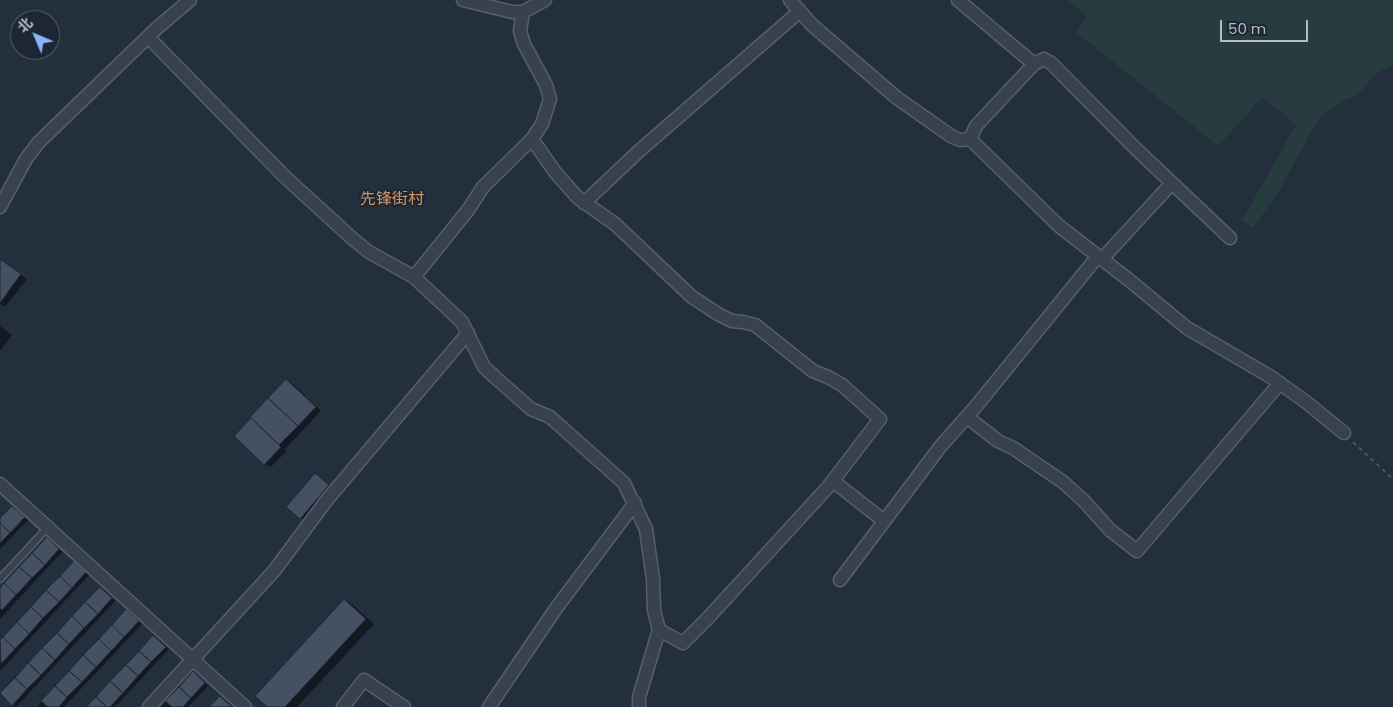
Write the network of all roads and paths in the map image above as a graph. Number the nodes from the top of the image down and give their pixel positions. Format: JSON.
{"nodes":[{"id":1,"x":190,"y":0,"type":"edge"},
{"id":2,"x":463,"y":0,"type":"edge"},
{"id":3,"x":545,"y":0,"type":"edge"},
{"id":4,"x":790,"y":0,"type":"edge"},
{"id":5,"x":958,"y":0,"type":"edge"},
{"id":6,"x":800,"y":10,"type":"junction"},
{"id":7,"x":523,"y":12,"type":"junction"},
{"id":8,"x":148,"y":37,"type":"junction"},
{"id":9,"x":1034,"y":64,"type":"junction"},
{"id":10,"x":532,"y":139,"type":"junction"},
{"id":11,"x":970,"y":139,"type":"junction"},
{"id":12,"x":1172,"y":183,"type":"junction"},
{"id":13,"x":584,"y":203,"type":"junction"},
{"id":14,"x":0,"y":207,"type":"edge"},
{"id":15,"x":1230,"y":238,"type":"dead end"},
{"id":16,"x":1100,"y":258,"type":"junction"},
{"id":17,"x":414,"y":278,"type":"junction"},
{"id":18,"x":468,"y":333,"type":"junction"},
{"id":19,"x":1280,"y":384,"type":"junction"},
{"id":20,"x":967,"y":417,"type":"junction"},
{"id":21,"x":1344,"y":433,"type":"joint"},
{"id":22,"x":1393,"y":480,"type":"edge"},
{"id":23,"x":833,"y":481,"type":"junction"},
{"id":24,"x":0,"y":484,"type":"edge"},
{"id":25,"x":635,"y":503,"type":"junction"},
{"id":26,"x":884,"y":521,"type":"junction"},
{"id":27,"x":48,"y":527,"type":"junction"},
{"id":28,"x":0,"y":579,"type":"edge"},
{"id":29,"x":840,"y":580,"type":"dead end"},
{"id":30,"x":659,"y":630,"type":"junction"},
{"id":31,"x":192,"y":659,"type":"junction"},
{"id":32,"x":149,"y":707,"type":"edge"},
{"id":33,"x":245,"y":707,"type":"edge"},
{"id":34,"x":343,"y":707,"type":"edge"},
{"id":35,"x":404,"y":707,"type":"edge"},
{"id":36,"x":490,"y":707,"type":"edge"},
{"id":37,"x":639,"y":707,"type":"edge"}],
"edges":[{"from":1,"to":8,"type":"street"},
{"from":2,"to":7,"type":"street"},
{"from":3,"to":7,"type":"street"},
{"from":4,"to":6,"type":"street"},
{"from":5,"to":9,"type":"street"},
{"from":6,"to":11,"type":"street"},
{"from":6,"to":13,"type":"street"},
{"from":7,"to":10,"type":"street"},
{"from":8,"to":14,"type":"street"},
{"from":8,"to":17,"type":"street"},
{"from":9,"to":11,"type":"street"},
{"from":9,"to":12,"type":"street"},
{"from":10,"to":13,"type":"street"},
{"from":10,"to":17,"type":"street"},
{"from":11,"to":16,"type":"street"},
{"from":12,"to":15,"type":"street"},
{"from":12,"to":16,"type":"street"},
{"from":13,"to":23,"type":"street"},
{"from":16,"to":19,"type":"street"},
{"from":16,"to":20,"type":"street"},
{"from":17,"to":18,"type":"street"},
{"from":18,"to":25,"type":"street"},
{"from":18,"to":31,"type":"street"},
{"from":19,"to":20,"type":"street"},
{"from":19,"to":21,"type":"street"},
{"from":20,"to":26,"type":"street"},
{"from":21,"to":22,"type":"path"},
{"from":23,"to":26,"type":"street"},
{"from":23,"to":30,"type":"street"},
{"from":24,"to":27,"type":"street"},
{"from":25,"to":30,"type":"street"},
{"from":25,"to":36,"type":"street"},
{"from":26,"to":29,"type":"street"},
{"from":27,"to":28,"type":"lane"},
{"from":27,"to":31,"type":"street"},
{"from":30,"to":37,"type":"street"},
{"from":31,"to":32,"type":"street"},
{"from":31,"to":33,"type":"street"},
{"from":34,"to":35,"type":"street"}]}
